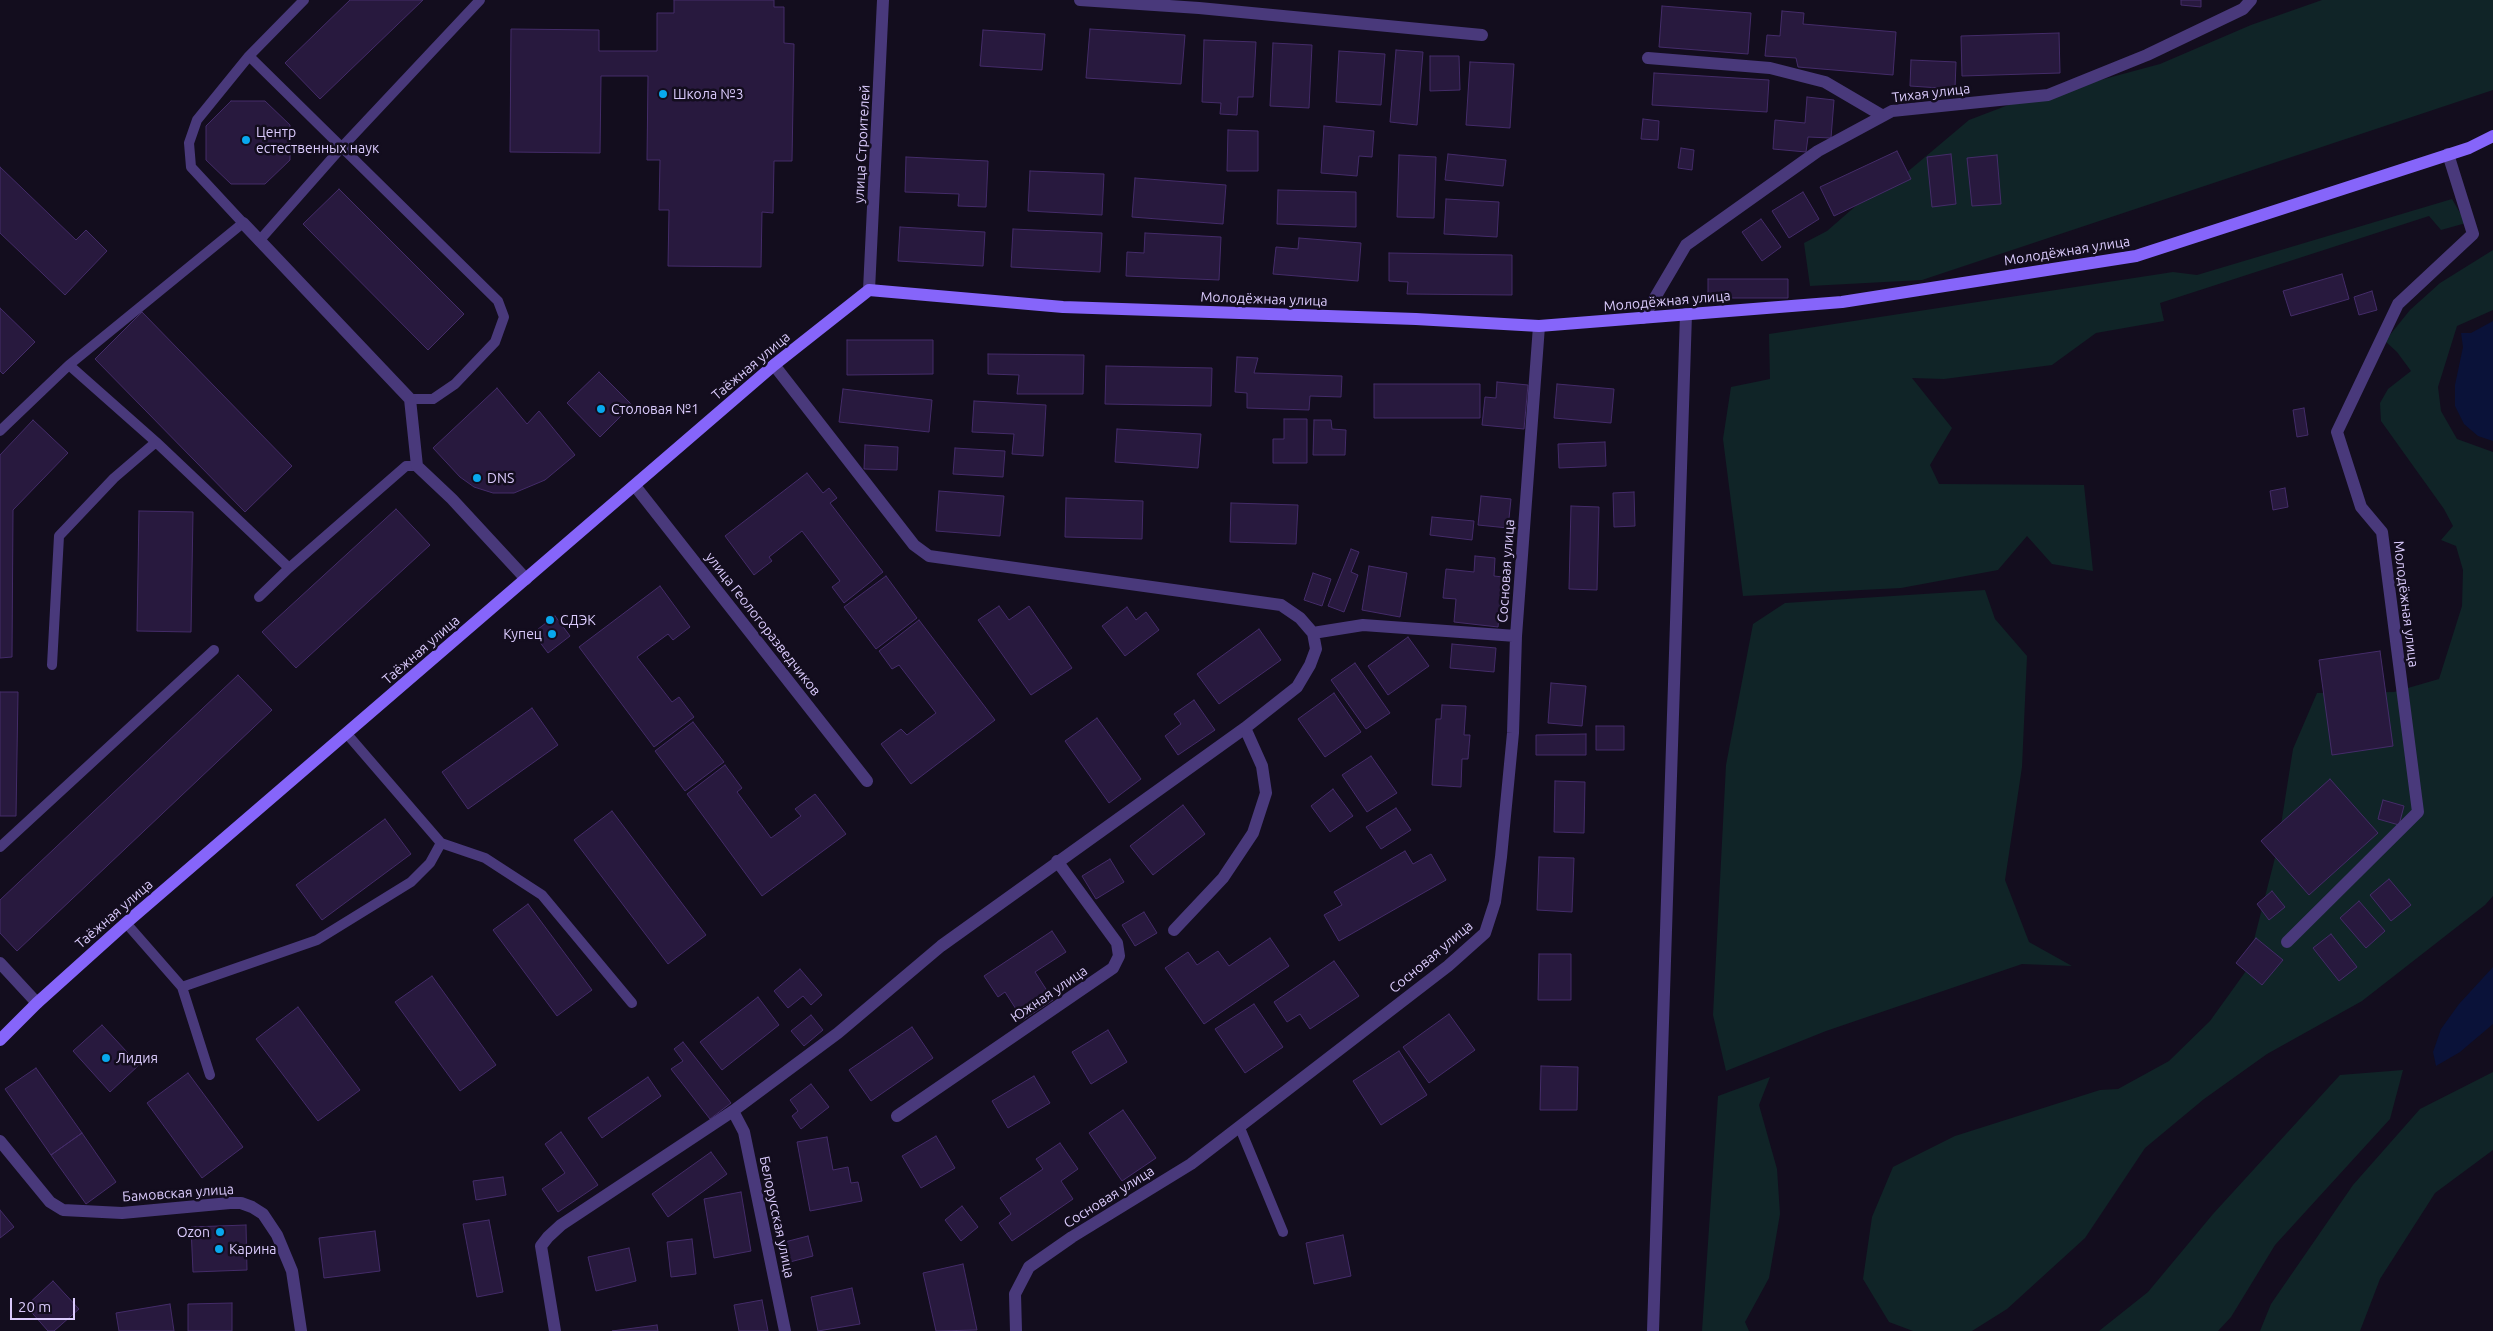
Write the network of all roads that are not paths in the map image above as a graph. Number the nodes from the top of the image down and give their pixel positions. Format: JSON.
{"nodes":[{"id":1,"x":304,"y":0,"type":"edge"},
{"id":2,"x":480,"y":0,"type":"edge"},
{"id":3,"x":883,"y":0,"type":"edge"},
{"id":4,"x":1080,"y":0,"type":"edge"},
{"id":5,"x":2251,"y":0,"type":"edge"},
{"id":6,"x":1201,"y":4,"type":"edge"},
{"id":7,"x":1482,"y":35,"type":"dead end"},
{"id":8,"x":249,"y":56,"type":"junction"},
{"id":9,"x":1648,"y":58,"type":"dead end"},
{"id":10,"x":1883,"y":116,"type":"junction"},
{"id":11,"x":2493,"y":136,"type":"edge"},
{"id":12,"x":342,"y":147,"type":"junction"},
{"id":13,"x":2448,"y":154,"type":"junction"},
{"id":14,"x":243,"y":223,"type":"junction"},
{"id":15,"x":259,"y":241,"type":"junction"},
{"id":16,"x":868,"y":290,"type":"junction"},
{"id":17,"x":1686,"y":314,"type":"junction"},
{"id":18,"x":1644,"y":318,"type":"junction"},
{"id":19,"x":1539,"y":326,"type":"junction"},
{"id":20,"x":69,"y":365,"type":"junction"},
{"id":21,"x":774,"y":365,"type":"junction"},
{"id":22,"x":410,"y":398,"type":"junction"},
{"id":23,"x":0,"y":431,"type":"edge"},
{"id":24,"x":156,"y":442,"type":"junction"},
{"id":25,"x":417,"y":466,"type":"junction"},
{"id":26,"x":635,"y":486,"type":"junction"},
{"id":27,"x":289,"y":568,"type":"junction"},
{"id":28,"x":526,"y":579,"type":"junction"},
{"id":29,"x":259,"y":598,"type":"dead end"},
{"id":30,"x":1312,"y":633,"type":"junction"},
{"id":31,"x":1516,"y":636,"type":"junction"},
{"id":32,"x":214,"y":650,"type":"dead end"},
{"id":33,"x":52,"y":665,"type":"dead end"},
{"id":34,"x":1246,"y":728,"type":"junction"},
{"id":35,"x":347,"y":734,"type":"junction"},
{"id":36,"x":867,"y":781,"type":"dead end"},
{"id":37,"x":441,"y":843,"type":"junction"},
{"id":38,"x":0,"y":847,"type":"edge"},
{"id":39,"x":1057,"y":861,"type":"junction"},
{"id":40,"x":126,"y":923,"type":"junction"},
{"id":41,"x":1174,"y":930,"type":"dead end"},
{"id":42,"x":2287,"y":942,"type":"dead end"},
{"id":43,"x":0,"y":963,"type":"edge"},
{"id":44,"x":182,"y":987,"type":"junction"},
{"id":45,"x":37,"y":1003,"type":"junction"},
{"id":46,"x":632,"y":1004,"type":"dead end"},
{"id":47,"x":0,"y":1040,"type":"edge"},
{"id":48,"x":210,"y":1075,"type":"dead end"},
{"id":49,"x":734,"y":1111,"type":"junction"},
{"id":50,"x":897,"y":1116,"type":"dead end"},
{"id":51,"x":1240,"y":1128,"type":"junction"},
{"id":52,"x":0,"y":1141,"type":"edge"},
{"id":53,"x":1283,"y":1232,"type":"dead end"},
{"id":54,"x":301,"y":1331,"type":"edge"},
{"id":55,"x":555,"y":1331,"type":"edge"},
{"id":56,"x":785,"y":1331,"type":"edge"},
{"id":57,"x":1016,"y":1331,"type":"edge"},
{"id":58,"x":1653,"y":1331,"type":"edge"}],
"edges":[{"from":1,"to":8,"type":"lane"},
{"from":2,"to":12,"type":"lane"},
{"from":3,"to":16,"type":"street","name":"улица Строителей"},
{"from":4,"to":6,"type":"street"},
{"from":5,"to":10,"type":"street","name":"Тихая улица"},
{"from":6,"to":7,"type":"street"},
{"from":8,"to":12,"type":"lane"},
{"from":8,"to":14,"type":"lane"},
{"from":9,"to":10,"type":"street"},
{"from":10,"to":18,"type":"street","name":"Тихая улица"},
{"from":11,"to":13,"type":"main road","name":"Молодёжная улица"},
{"from":12,"to":15,"type":"lane"},
{"from":12,"to":22,"type":"lane"},
{"from":13,"to":17,"type":"main road","name":"Молодёжная улица"},
{"from":13,"to":42,"type":"street","name":"Молодёжная улица"},
{"from":14,"to":15,"type":"street"},
{"from":14,"to":20,"type":"lane"},
{"from":15,"to":22,"type":"street"},
{"from":16,"to":19,"type":"main road","name":"Молодёжная улица"},
{"from":16,"to":21,"type":"main road","name":"Таёжная улица"},
{"from":17,"to":18,"type":"main road","name":"Молодёжная улица"},
{"from":17,"to":58,"type":"street"},
{"from":18,"to":19,"type":"main road","name":"Молодёжная улица"},
{"from":19,"to":31,"type":"street","name":"Сосновая улица"},
{"from":20,"to":23,"type":"lane"},
{"from":20,"to":24,"type":"lane"},
{"from":21,"to":26,"type":"main road","name":"Таёжная улица"},
{"from":21,"to":30,"type":"street"},
{"from":22,"to":25,"type":"street"},
{"from":24,"to":27,"type":"lane"},
{"from":24,"to":33,"type":"lane"},
{"from":25,"to":27,"type":"lane"},
{"from":25,"to":28,"type":"street"},
{"from":26,"to":28,"type":"main road","name":"Таёжная улица"},
{"from":26,"to":36,"type":"street","name":"улица Геологоразведчиков"},
{"from":27,"to":29,"type":"lane"},
{"from":28,"to":35,"type":"main road","name":"Таёжная улица"},
{"from":30,"to":31,"type":"street"},
{"from":30,"to":34,"type":"street"},
{"from":31,"to":51,"type":"street","name":"Сосновая улица"},
{"from":32,"to":38,"type":"lane"},
{"from":34,"to":39,"type":"street"},
{"from":34,"to":41,"type":"street"},
{"from":35,"to":37,"type":"lane"},
{"from":35,"to":40,"type":"main road","name":"Таёжная улица"},
{"from":37,"to":44,"type":"lane"},
{"from":37,"to":46,"type":"lane"},
{"from":39,"to":49,"type":"street"},
{"from":39,"to":50,"type":"street","name":"Южная улица"},
{"from":40,"to":44,"type":"lane"},
{"from":40,"to":45,"type":"main road","name":"Таёжная улица"},
{"from":43,"to":45,"type":"street"},
{"from":44,"to":48,"type":"lane"},
{"from":45,"to":47,"type":"main road","name":"Таёжная улица"},
{"from":49,"to":55,"type":"street"},
{"from":49,"to":56,"type":"street","name":"Белорусская улица"},
{"from":51,"to":53,"type":"lane"},
{"from":51,"to":57,"type":"street","name":"Сосновая улица"},
{"from":52,"to":54,"type":"street","name":"Бамовская улица"}]}
